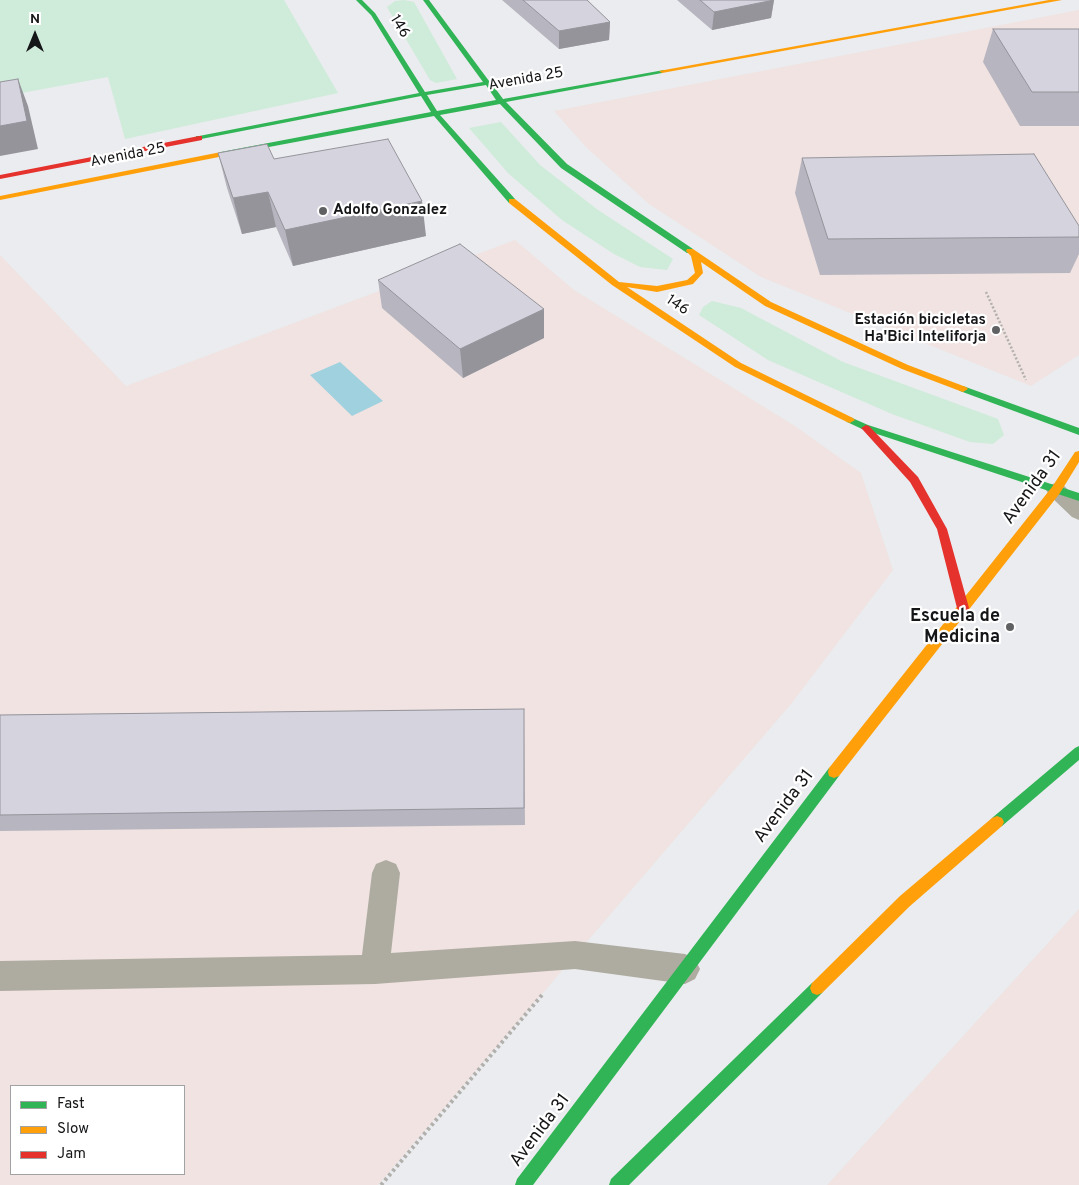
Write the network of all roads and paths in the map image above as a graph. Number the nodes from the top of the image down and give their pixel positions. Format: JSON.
{"nodes":[{"id":1,"x":426,"y":0,"type":"edge"},
{"id":2,"x":1059,"y":0,"type":"edge"},
{"id":3,"x":363,"y":1,"type":"edge"},
{"id":4,"x":540,"y":74,"type":"dead end"},
{"id":5,"x":487,"y":83,"type":"junction"},
{"id":6,"x":423,"y":94,"type":"junction"},
{"id":7,"x":500,"y":100,"type":"junction"},
{"id":8,"x":435,"y":113,"type":"junction"},
{"id":9,"x":0,"y":177,"type":"edge"},
{"id":10,"x":0,"y":198,"type":"edge"},
{"id":11,"x":695,"y":254,"type":"junction"},
{"id":12,"x":615,"y":283,"type":"junction"},
{"id":13,"x":986,"y":292,"type":"dead end"},
{"id":14,"x":1045,"y":419,"type":"junction"},
{"id":15,"x":865,"y":427,"type":"junction"},
{"id":16,"x":1079,"y":432,"type":"edge"},
{"id":17,"x":1079,"y":454,"type":"edge"},
{"id":18,"x":1056,"y":490,"type":"junction"},
{"id":19,"x":1079,"y":497,"type":"edge"},
{"id":20,"x":1079,"y":512,"type":"edge"},
{"id":21,"x":963,"y":608,"type":"junction"},
{"id":22,"x":1079,"y":752,"type":"edge"},
{"id":23,"x":386,"y":873,"type":"dead end"},
{"id":24,"x":575,"y":955,"type":"junction"},
{"id":25,"x":375,"y":970,"type":"junction"},
{"id":26,"x":684,"y":970,"type":"junction"},
{"id":27,"x":0,"y":976,"type":"edge"},
{"id":28,"x":381,"y":1185,"type":"edge"},
{"id":29,"x":523,"y":1185,"type":"edge"},
{"id":30,"x":616,"y":1185,"type":"edge"}],
"edges":[{"from":1,"to":5,"type":"main road"},
{"from":2,"to":7,"type":"main road","name":"Avenida 25"},
{"from":3,"to":6,"type":"main road","name":"146"},
{"from":4,"to":5,"type":"main road","name":"Avenida 25"},
{"from":5,"to":6,"type":"main road","name":"Avenida 25"},
{"from":5,"to":7,"type":"main road"},
{"from":6,"to":8,"type":"main road","name":"146"},
{"from":6,"to":9,"type":"main road","name":"Avenida 25"},
{"from":7,"to":8,"type":"main road","name":"Avenida 25"},
{"from":7,"to":11,"type":"main road"},
{"from":8,"to":10,"type":"main road","name":"Avenida 25"},
{"from":8,"to":12,"type":"main road","name":"146"},
{"from":11,"to":12,"type":"main road"},
{"from":11,"to":14,"type":"main road"},
{"from":12,"to":15,"type":"main road","name":"146"},
{"from":13,"to":14,"type":"path"},
{"from":14,"to":16,"type":"main road"},
{"from":15,"to":18,"type":"main road","name":"146"},
{"from":15,"to":21,"type":"main road"},
{"from":17,"to":18,"type":"main road","name":"Avenida 31"},
{"from":18,"to":19,"type":"main road","name":"146"},
{"from":18,"to":20,"type":"lane"},
{"from":18,"to":21,"type":"main road","name":"Avenida 31"},
{"from":21,"to":26,"type":"main road","name":"Avenida 31"},
{"from":22,"to":30,"type":"main road"},
{"from":23,"to":25,"type":"lane"},
{"from":24,"to":25,"type":"lane"},
{"from":24,"to":26,"type":"lane"},
{"from":24,"to":28,"type":"path"},
{"from":25,"to":27,"type":"lane"},
{"from":26,"to":29,"type":"main road","name":"Avenida 31"}]}
